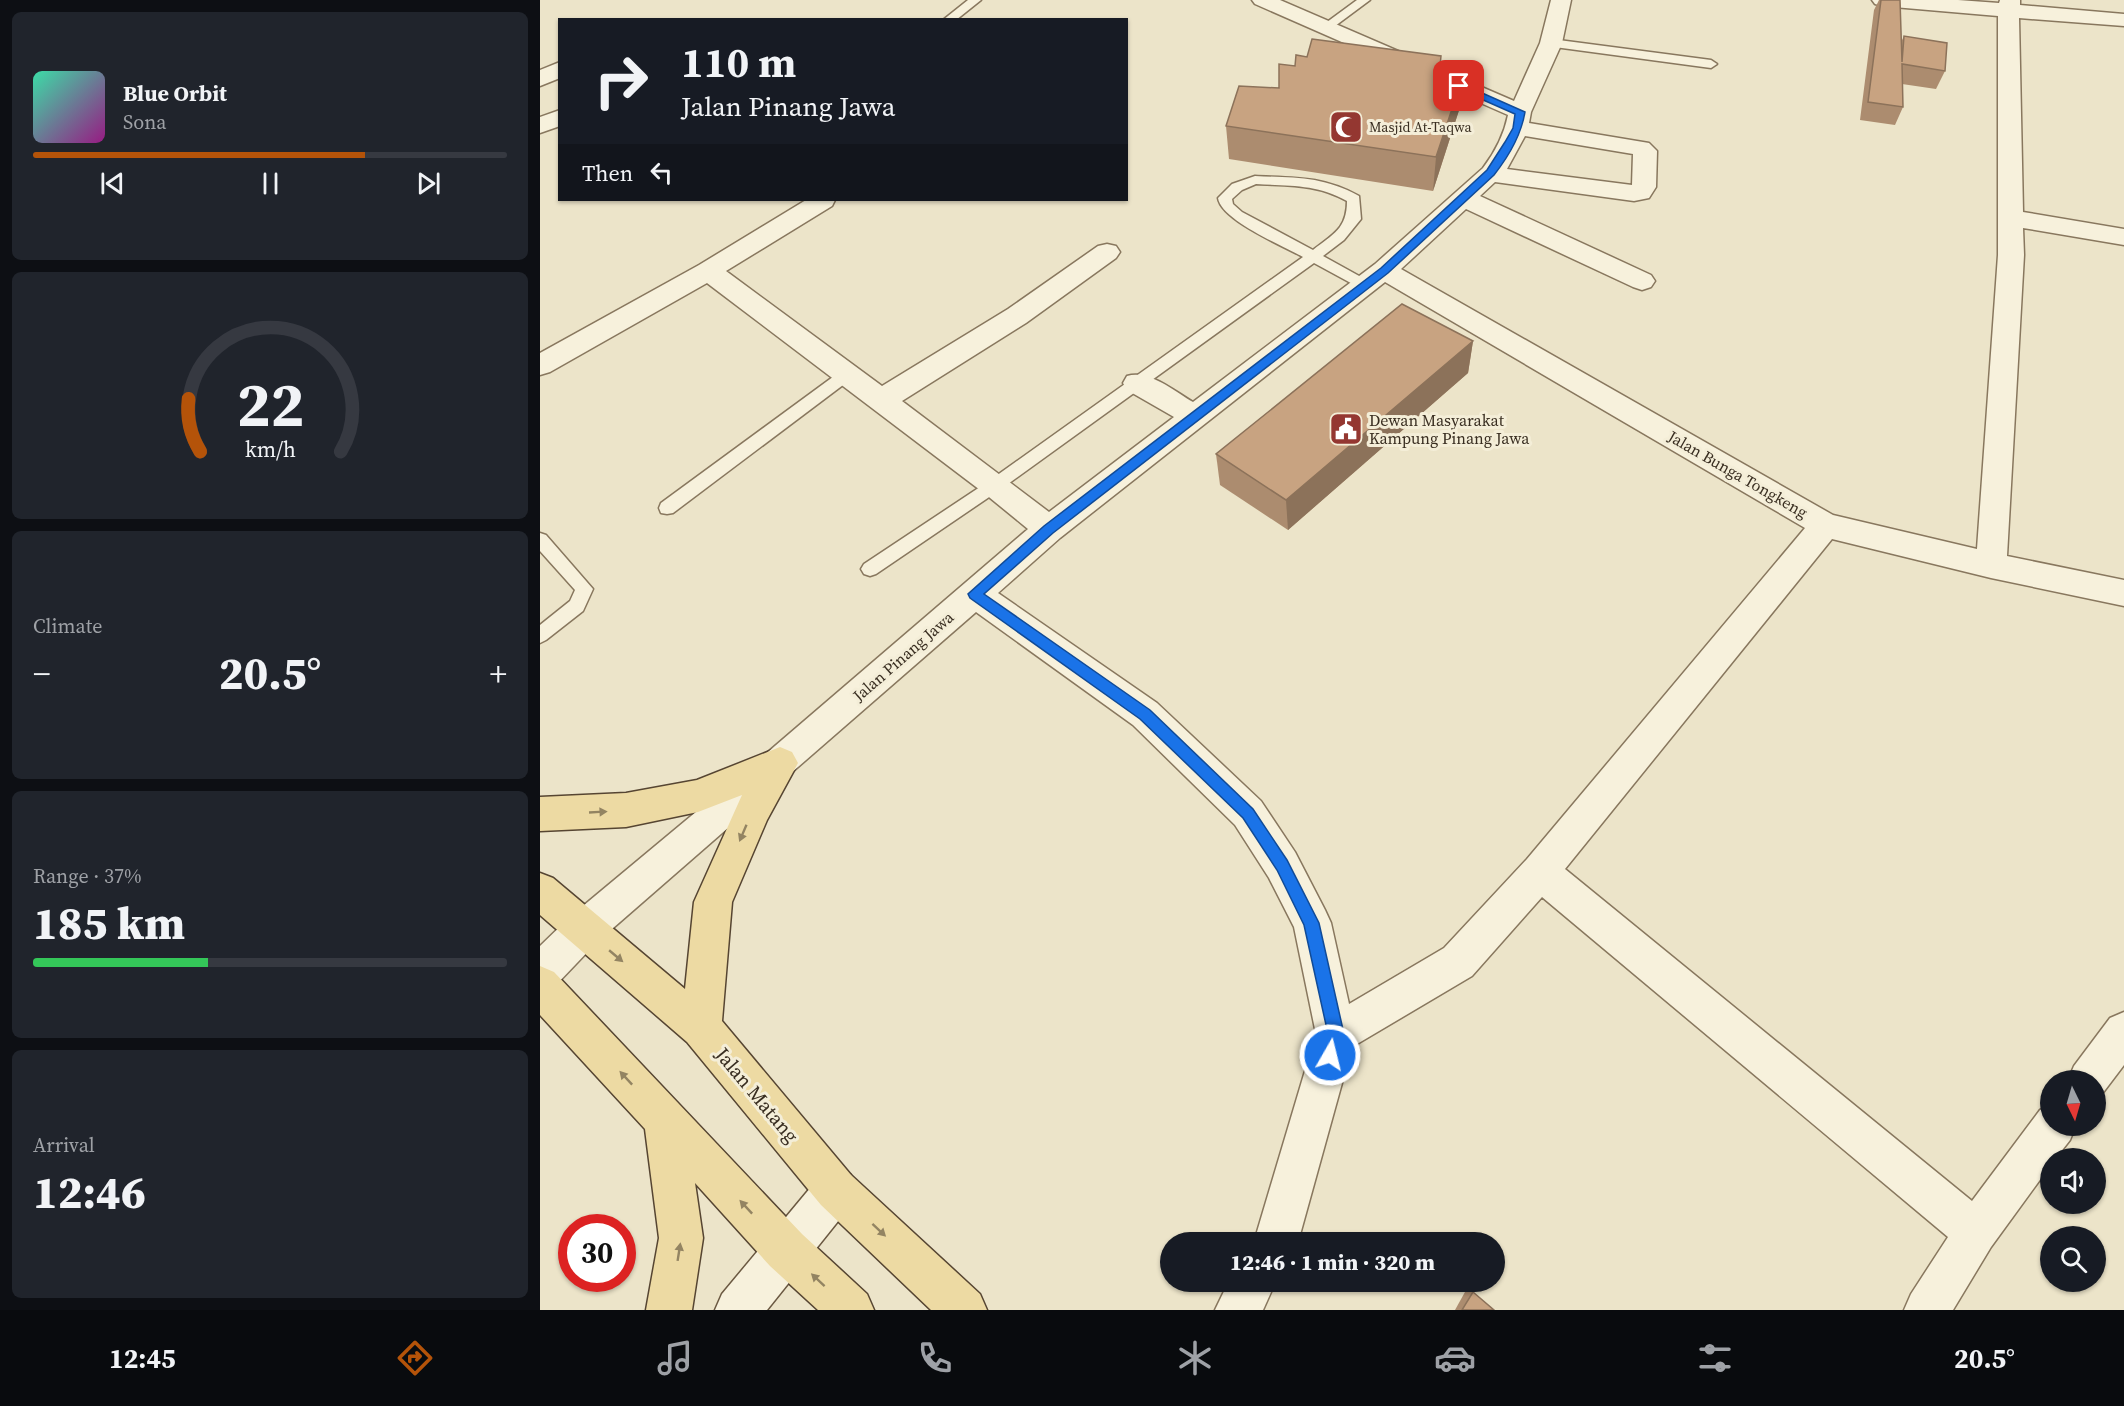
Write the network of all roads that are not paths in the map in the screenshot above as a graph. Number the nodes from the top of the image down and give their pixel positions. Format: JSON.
{"nodes":[{"id":1,"x":975,"y":0,"type":"edge"},
{"id":2,"x":1262,"y":0,"type":"edge"},
{"id":3,"x":1365,"y":0,"type":"edge"},
{"id":4,"x":1561,"y":0,"type":"edge"},
{"id":5,"x":1882,"y":0,"type":"edge"},
{"id":6,"x":2010,"y":6,"type":"edge"},
{"id":7,"x":951,"y":18,"type":"edge"},
{"id":8,"x":2124,"y":20,"type":"edge"},
{"id":9,"x":1327,"y":27,"type":"junction"},
{"id":10,"x":1551,"y":43,"type":"junction"},
{"id":11,"x":1711,"y":64,"type":"dead end"},
{"id":12,"x":558,"y":70,"type":"edge"},
{"id":13,"x":540,"y":79,"type":"edge"},
{"id":14,"x":558,"y":118,"type":"edge"},
{"id":15,"x":1519,"y":120,"type":"junction"},
{"id":16,"x":540,"y":126,"type":"edge"},
{"id":17,"x":1490,"y":174,"type":"junction"},
{"id":18,"x":1464,"y":198,"type":"junction"},
{"id":19,"x":821,"y":201,"type":"edge"},
{"id":20,"x":2012,"y":218,"type":"junction"},
{"id":21,"x":2124,"y":237,"type":"edge"},
{"id":22,"x":1107,"y":252,"type":"dead end"},
{"id":23,"x":1313,"y":256,"type":"junction"},
{"id":24,"x":708,"y":271,"type":"junction"},
{"id":25,"x":1375,"y":278,"type":"junction"},
{"id":26,"x":1642,"y":281,"type":"dead end"},
{"id":27,"x":540,"y":365,"type":"edge"},
{"id":28,"x":846,"y":375,"type":"junction"},
{"id":29,"x":1137,"y":383,"type":"junction"},
{"id":30,"x":880,"y":401,"type":"junction"},
{"id":31,"x":1196,"y":417,"type":"junction"},
{"id":32,"x":995,"y":485,"type":"junction"},
{"id":33,"x":667,"y":507,"type":"dead end"},
{"id":34,"x":1825,"y":525,"type":"junction"},
{"id":35,"x":1049,"y":529,"type":"junction"},
{"id":36,"x":540,"y":540,"type":"edge"},
{"id":37,"x":1991,"y":565,"type":"junction"},
{"id":38,"x":870,"y":569,"type":"dead end"},
{"id":39,"x":2124,"y":593,"type":"edge"},
{"id":40,"x":975,"y":594,"type":"junction"},
{"id":41,"x":540,"y":634,"type":"edge"},
{"id":42,"x":780,"y":762,"type":"junction"},
{"id":43,"x":540,"y":814,"type":"edge"},
{"id":44,"x":1540,"y":872,"type":"junction"},
{"id":45,"x":540,"y":891,"type":"edge"},
{"id":46,"x":584,"y":929,"type":"junction"},
{"id":47,"x":540,"y":972,"type":"edge"},
{"id":48,"x":540,"y":986,"type":"edge"},
{"id":49,"x":700,"y":1028,"type":"junction"},
{"id":50,"x":2124,"y":1032,"type":"edge"},
{"id":51,"x":1336,"y":1034,"type":"junction"},
{"id":52,"x":2096,"y":1070,"type":"edge"},
{"id":53,"x":665,"y":1121,"type":"junction"},
{"id":54,"x":2047,"y":1136,"type":"edge"},
{"id":55,"x":836,"y":1190,"type":"junction"},
{"id":56,"x":1279,"y":1232,"type":"edge"},
{"id":57,"x":1976,"y":1232,"type":"junction"},
{"id":58,"x":786,"y":1250,"type":"junction"},
{"id":59,"x":1248,"y":1292,"type":"edge"},
{"id":60,"x":669,"y":1310,"type":"edge"},
{"id":61,"x":738,"y":1310,"type":"edge"},
{"id":62,"x":851,"y":1310,"type":"edge"},
{"id":63,"x":964,"y":1310,"type":"edge"},
{"id":64,"x":1238,"y":1310,"type":"edge"},
{"id":65,"x":1927,"y":1310,"type":"edge"}],
"edges":[{"from":1,"to":7,"type":"lane"},
{"from":2,"to":9,"type":"street"},
{"from":3,"to":9,"type":"lane"},
{"from":4,"to":10,"type":"street","name":"Jalan Pinang Jawa"},
{"from":5,"to":6,"type":"street"},
{"from":6,"to":8,"type":"street"},
{"from":6,"to":20,"type":"street"},
{"from":9,"to":15,"type":"street"},
{"from":10,"to":11,"type":"lane"},
{"from":10,"to":15,"type":"street","name":"Jalan Pinang Jawa"},
{"from":12,"to":13,"type":"street"},
{"from":14,"to":16,"type":"street"},
{"from":15,"to":17,"type":"street","name":"Jalan Pinang Jawa"},
{"from":15,"to":17,"type":"street"},
{"from":17,"to":18,"type":"street","name":"Jalan Pinang Jawa"},
{"from":18,"to":25,"type":"street","name":"Jalan Pinang Jawa"},
{"from":18,"to":26,"type":"street"},
{"from":19,"to":24,"type":"street"},
{"from":20,"to":21,"type":"street"},
{"from":20,"to":37,"type":"street"},
{"from":22,"to":30,"type":"street"},
{"from":23,"to":23,"type":"lane"},
{"from":23,"to":25,"type":"lane"},
{"from":23,"to":29,"type":"lane"},
{"from":24,"to":27,"type":"street"},
{"from":24,"to":28,"type":"street"},
{"from":25,"to":31,"type":"street","name":"Jalan Pinang Jawa"},
{"from":25,"to":34,"type":"street","name":"Jalan Bunga Tongkeng"},
{"from":28,"to":30,"type":"street"},
{"from":28,"to":33,"type":"lane"},
{"from":29,"to":31,"type":"street"},
{"from":29,"to":32,"type":"lane"},
{"from":30,"to":32,"type":"street"},
{"from":31,"to":35,"type":"street","name":"Jalan Pinang Jawa"},
{"from":32,"to":35,"type":"street"},
{"from":32,"to":38,"type":"lane"},
{"from":34,"to":37,"type":"street","name":"Jalan Bunga Tongkeng"},
{"from":34,"to":44,"type":"street"},
{"from":35,"to":40,"type":"street","name":"Jalan Pinang Jawa"},
{"from":36,"to":41,"type":"lane"},
{"from":37,"to":39,"type":"street","name":"Jalan Bunga Tongkeng"},
{"from":40,"to":42,"type":"street","name":"Jalan Pinang Jawa"},
{"from":40,"to":51,"type":"street"},
{"from":43,"to":42,"type":"main road","one_way":true},
{"from":42,"to":46,"type":"street","name":"Jalan Pinang Jawa"},
{"from":42,"to":49,"type":"main road","one_way":true},
{"from":44,"to":51,"type":"street"},
{"from":44,"to":57,"type":"street"},
{"from":45,"to":46,"type":"main road","name":"Jalan Matang"},
{"from":46,"to":47,"type":"street","name":"Jalan Pinang Jawa"},
{"from":46,"to":49,"type":"main road","name":"Jalan Matang","one_way":true},
{"from":53,"to":48,"type":"main road","one_way":true},
{"from":49,"to":55,"type":"main road","name":"Jalan Matang"},
{"from":50,"to":52,"type":"street"},
{"from":51,"to":56,"type":"street"},
{"from":58,"to":53,"type":"main road","one_way":true},
{"from":60,"to":53,"type":"main road","one_way":true},
{"from":54,"to":57,"type":"street"},
{"from":55,"to":58,"type":"street"},
{"from":55,"to":63,"type":"main road","name":"Jalan Matang","one_way":true},
{"from":57,"to":65,"type":"street"},
{"from":58,"to":61,"type":"street"},
{"from":62,"to":58,"type":"main road","one_way":true},
{"from":59,"to":64,"type":"street"}]}
